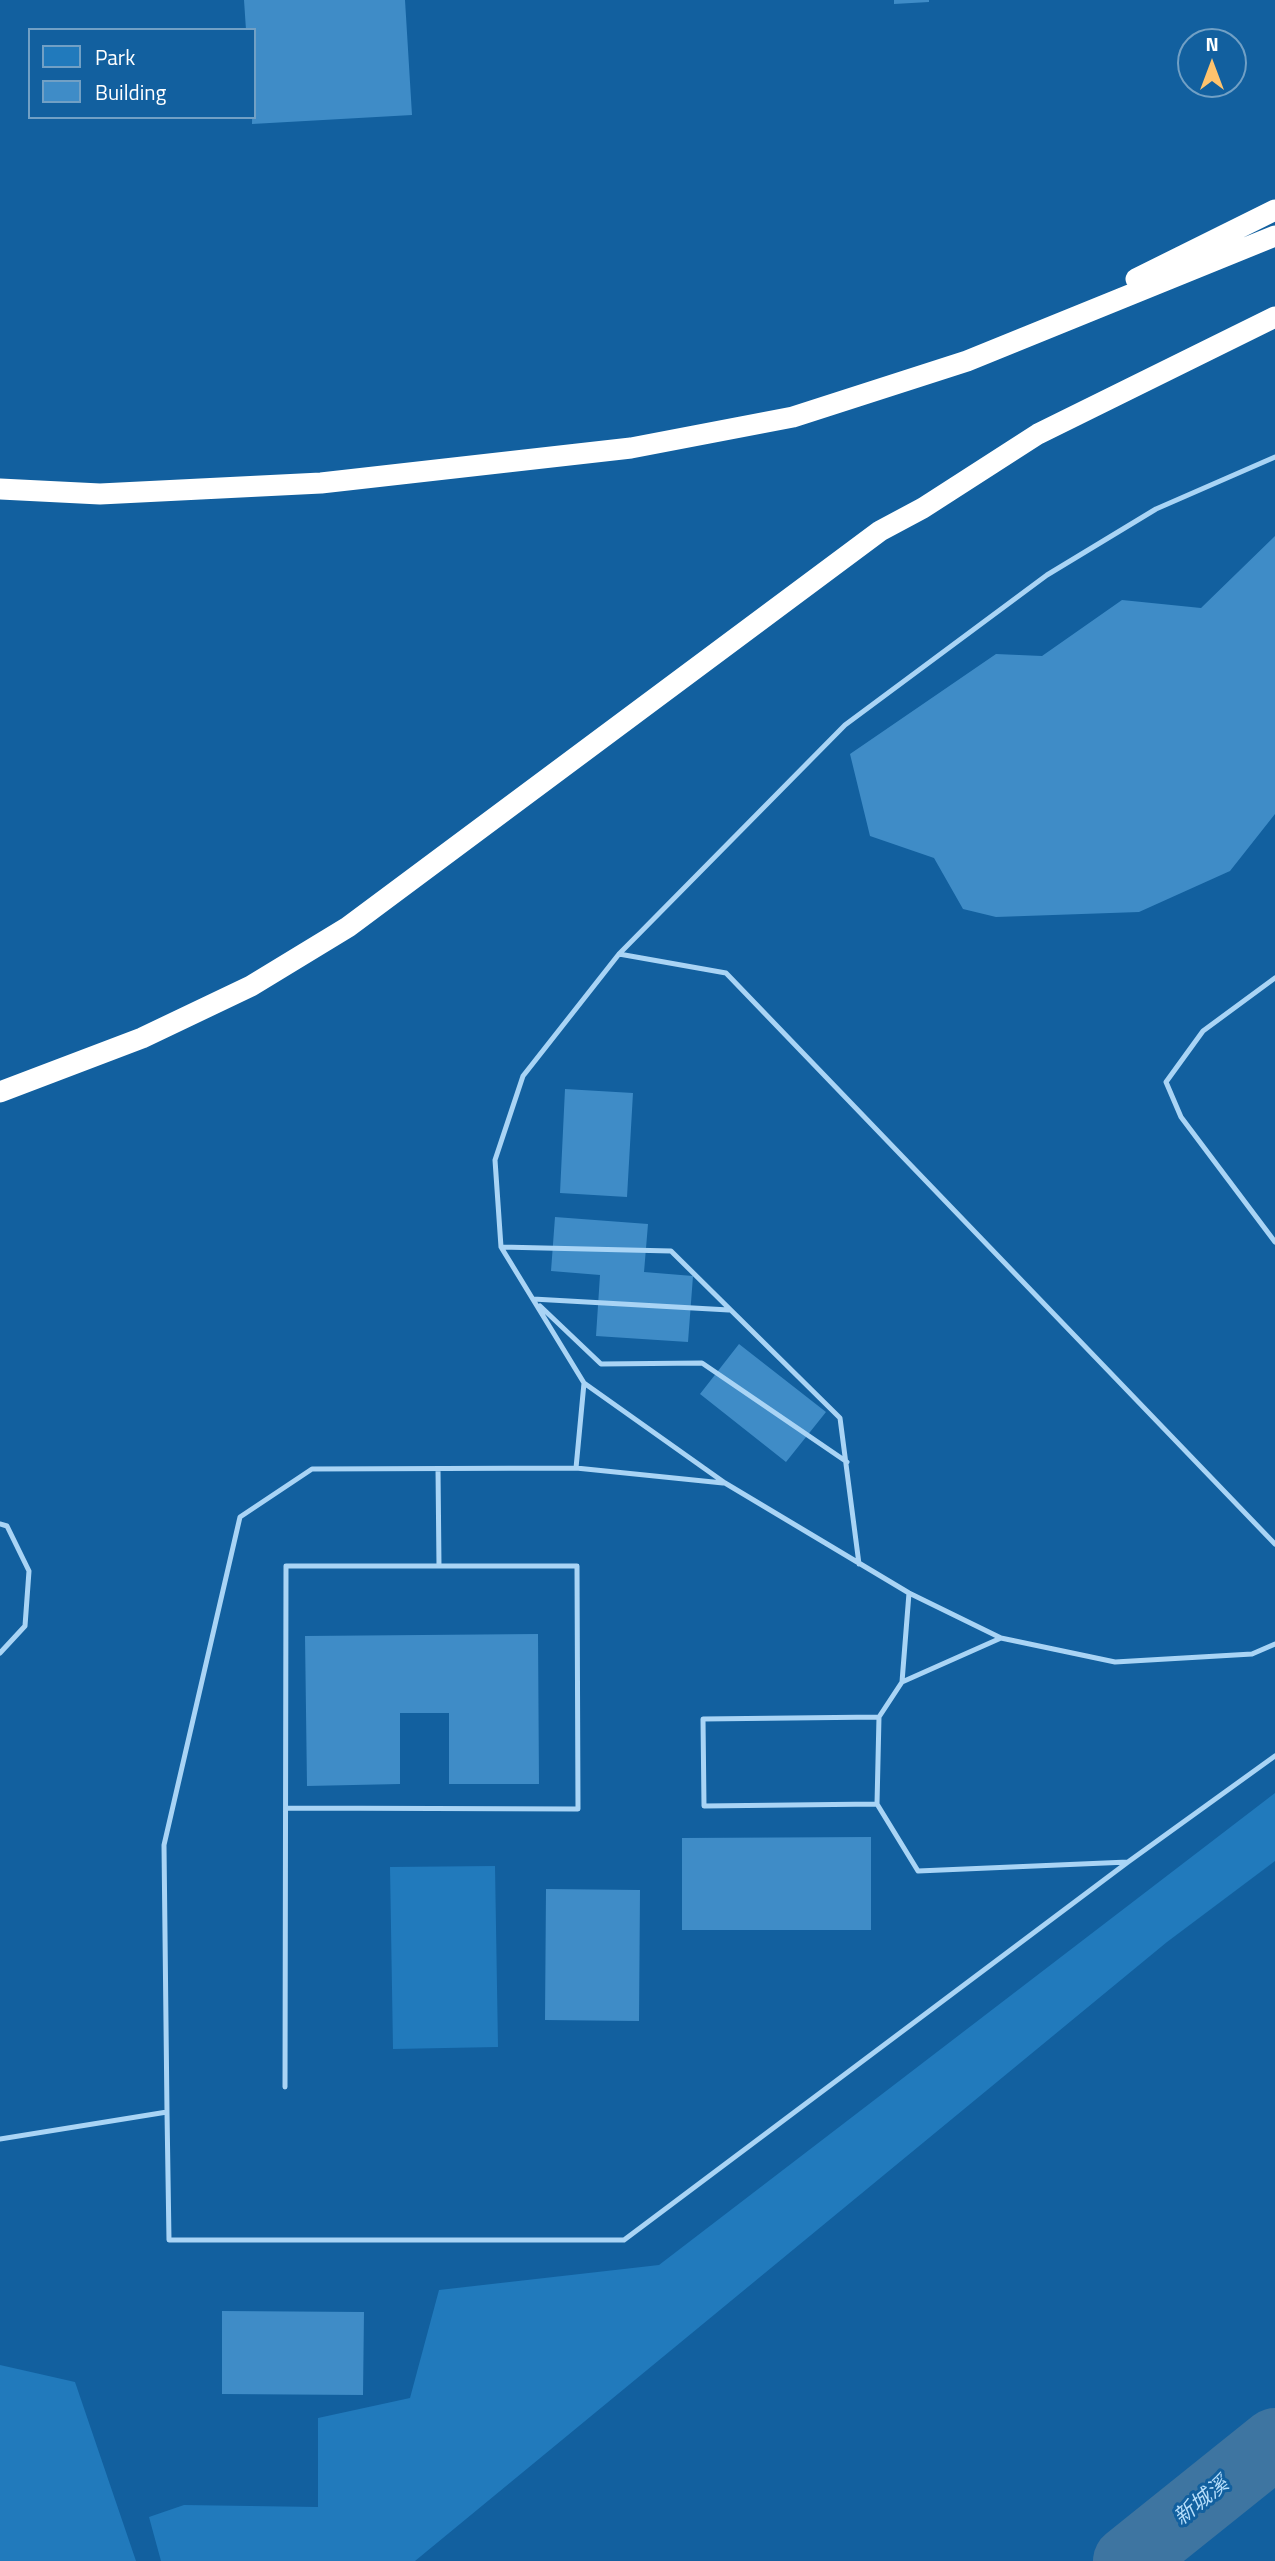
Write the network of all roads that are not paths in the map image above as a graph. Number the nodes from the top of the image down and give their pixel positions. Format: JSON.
{"nodes":[{"id":1,"x":1275,"y":210,"type":"edge"},
{"id":2,"x":1275,"y":236,"type":"edge"},
{"id":3,"x":1275,"y":317,"type":"edge"},
{"id":4,"x":1275,"y":328,"type":"edge"},
{"id":5,"x":1208,"y":348,"type":"junction"},
{"id":6,"x":967,"y":362,"type":"junction"},
{"id":7,"x":1275,"y":457,"type":"edge"},
{"id":8,"x":0,"y":489,"type":"edge"},
{"id":9,"x":619,"y":954,"type":"junction"},
{"id":10,"x":1275,"y":978,"type":"edge"},
{"id":11,"x":0,"y":1092,"type":"edge"},
{"id":12,"x":1275,"y":1242,"type":"edge"},
{"id":13,"x":501,"y":1247,"type":"junction"},
{"id":14,"x":533,"y":1298,"type":"junction"},
{"id":15,"x":730,"y":1310,"type":"junction"},
{"id":16,"x":584,"y":1383,"type":"junction"},
{"id":17,"x":847,"y":1462,"type":"junction"},
{"id":18,"x":576,"y":1468,"type":"junction"},
{"id":19,"x":438,"y":1469,"type":"junction"},
{"id":20,"x":725,"y":1483,"type":"junction"},
{"id":21,"x":0,"y":1524,"type":"edge"},
{"id":22,"x":1275,"y":1544,"type":"edge"},
{"id":23,"x":859,"y":1564,"type":"junction"},
{"id":24,"x":439,"y":1566,"type":"junction"},
{"id":25,"x":909,"y":1593,"type":"junction"},
{"id":26,"x":1001,"y":1638,"type":"junction"},
{"id":27,"x":1275,"y":1644,"type":"edge"},
{"id":28,"x":0,"y":1653,"type":"edge"},
{"id":29,"x":902,"y":1682,"type":"junction"},
{"id":30,"x":879,"y":1717,"type":"junction"},
{"id":31,"x":1275,"y":1756,"type":"edge"},
{"id":32,"x":877,"y":1804,"type":"junction"},
{"id":33,"x":288,"y":1808,"type":"junction"},
{"id":34,"x":1128,"y":1862,"type":"junction"},
{"id":35,"x":285,"y":2087,"type":"dead end"},
{"id":36,"x":167,"y":2112,"type":"junction"},
{"id":37,"x":0,"y":2139,"type":"edge"}],
"edges":[{"from":1,"to":6,"type":"highway"},
{"from":2,"to":6,"type":"highway"},
{"from":3,"to":5,"type":"highway"},
{"from":4,"to":5,"type":"highway"},
{"from":5,"to":11,"type":"highway"},
{"from":6,"to":8,"type":"highway"},
{"from":7,"to":9,"type":"lane"},
{"from":9,"to":13,"type":"lane"},
{"from":9,"to":22,"type":"lane"},
{"from":10,"to":12,"type":"lane"},
{"from":13,"to":14,"type":"lane"},
{"from":13,"to":15,"type":"lane"},
{"from":14,"to":15,"type":"lane"},
{"from":14,"to":16,"type":"lane"},
{"from":14,"to":17,"type":"lane"},
{"from":15,"to":17,"type":"lane"},
{"from":16,"to":18,"type":"lane"},
{"from":16,"to":20,"type":"lane"},
{"from":17,"to":23,"type":"lane"},
{"from":18,"to":19,"type":"lane"},
{"from":18,"to":20,"type":"lane"},
{"from":19,"to":24,"type":"lane"},
{"from":19,"to":36,"type":"lane"},
{"from":20,"to":23,"type":"lane"},
{"from":21,"to":28,"type":"lane"},
{"from":23,"to":25,"type":"lane"},
{"from":24,"to":33,"type":"lane"},
{"from":24,"to":33,"type":"lane"},
{"from":25,"to":26,"type":"lane"},
{"from":25,"to":29,"type":"lane"},
{"from":26,"to":27,"type":"lane"},
{"from":26,"to":29,"type":"lane"},
{"from":29,"to":30,"type":"lane"},
{"from":30,"to":32,"type":"lane"},
{"from":30,"to":32,"type":"lane"},
{"from":31,"to":34,"type":"lane"},
{"from":32,"to":34,"type":"lane"},
{"from":33,"to":35,"type":"lane"},
{"from":34,"to":36,"type":"lane"},
{"from":36,"to":37,"type":"lane"}]}
